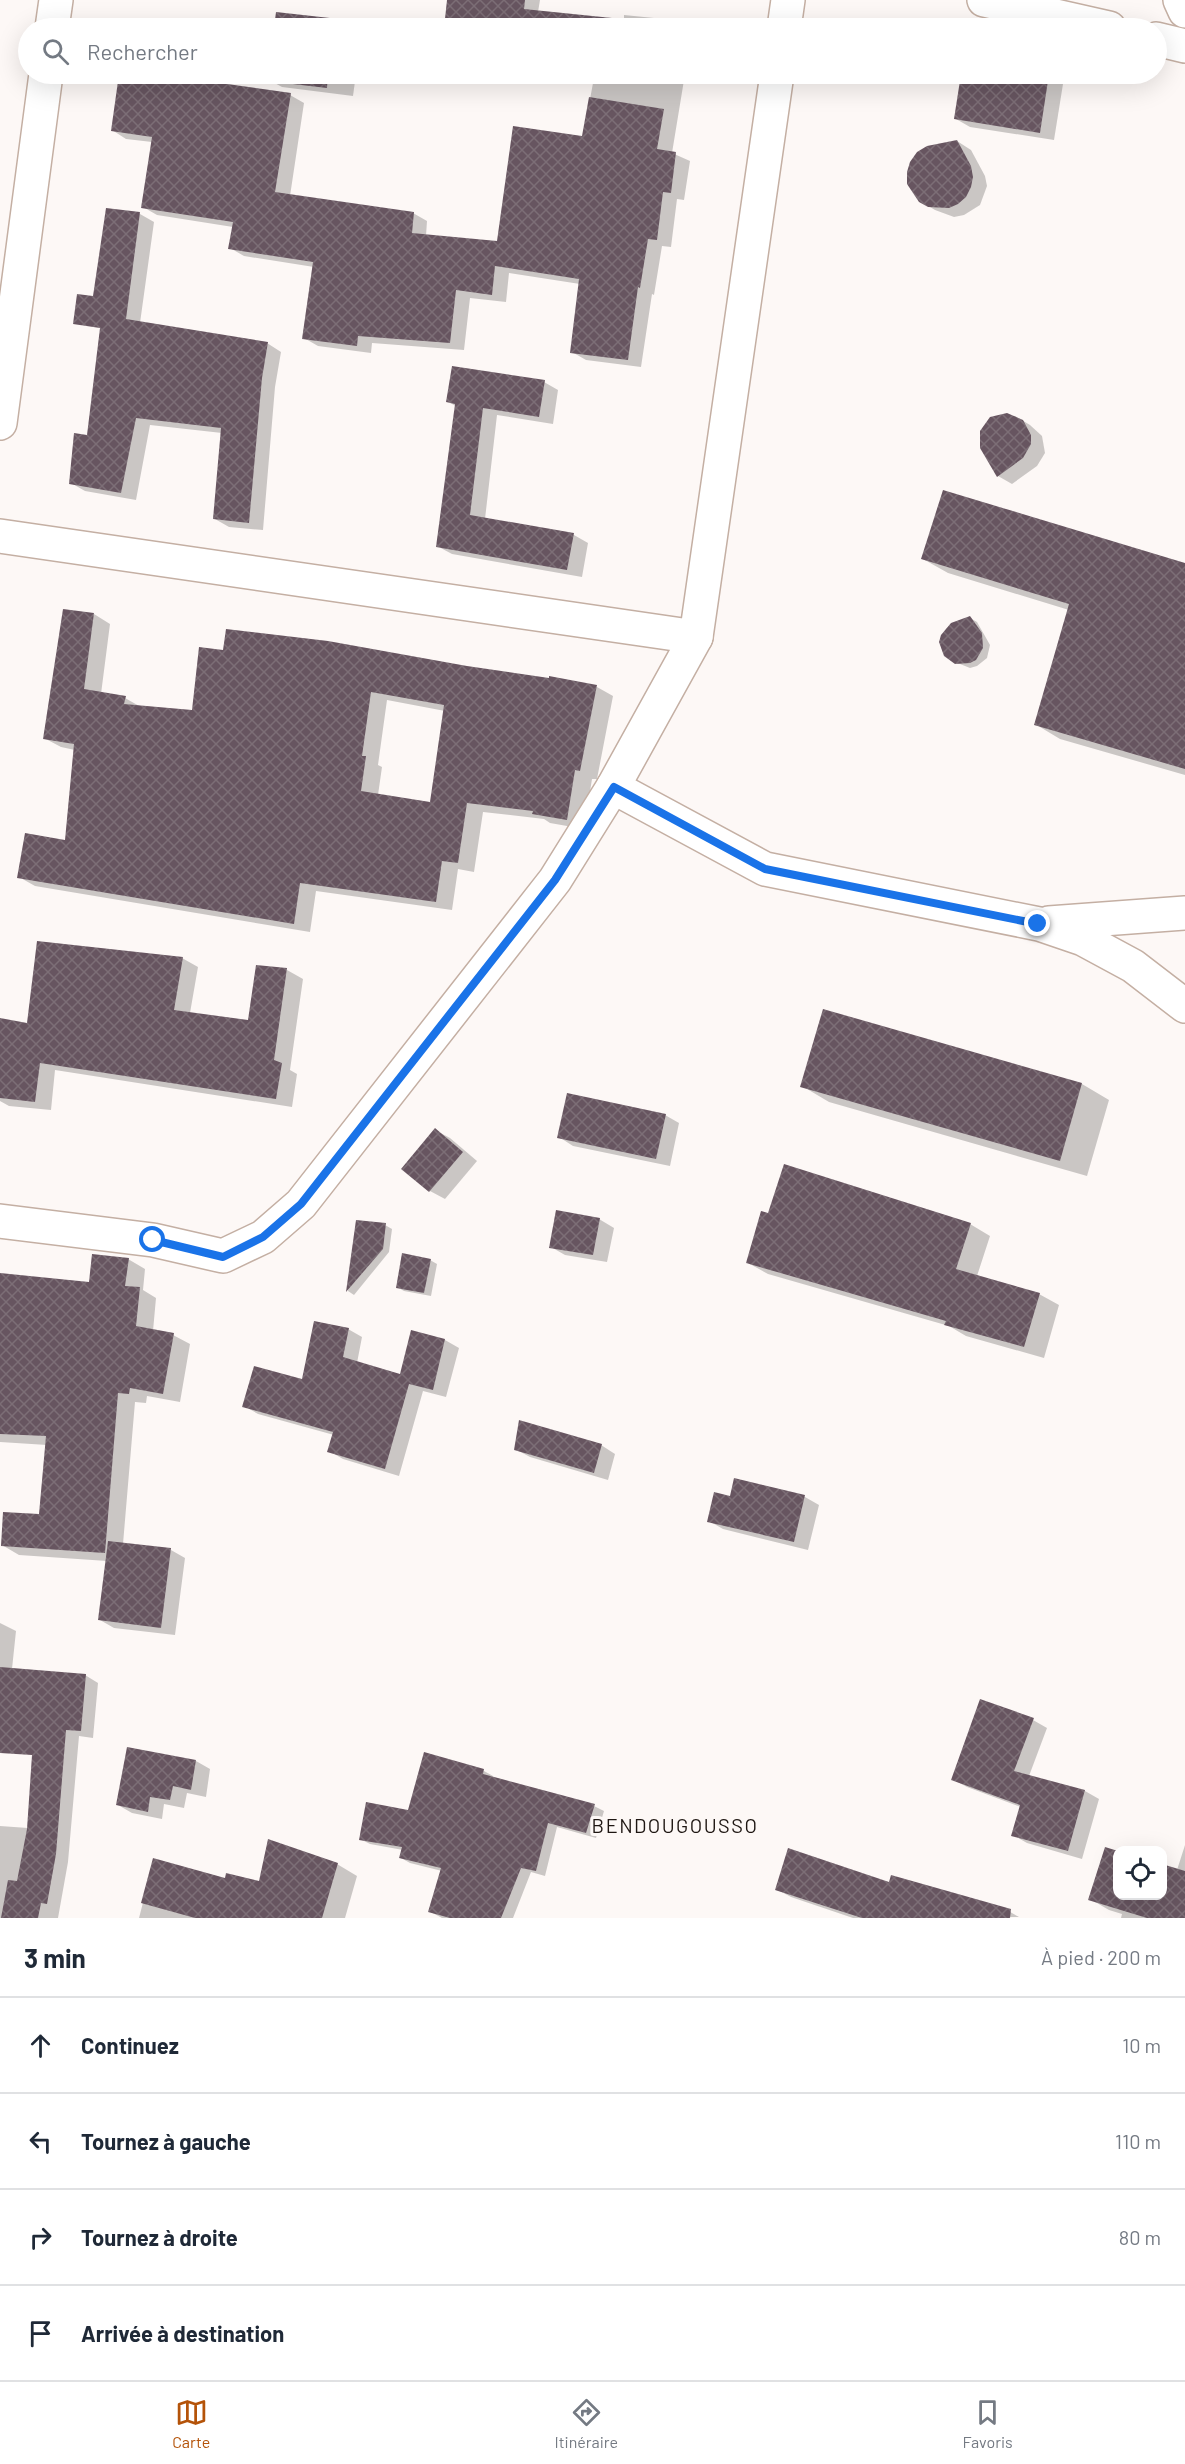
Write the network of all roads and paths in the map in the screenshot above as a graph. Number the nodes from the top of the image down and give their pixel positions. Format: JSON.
{"nodes":[{"id":1,"x":56,"y":0,"type":"edge"},
{"id":2,"x":788,"y":0,"type":"edge"},
{"id":3,"x":984,"y":0,"type":"edge"},
{"id":4,"x":1180,"y":0,"type":"edge"},
{"id":5,"x":1185,"y":11,"type":"edge"},
{"id":6,"x":53,"y":18,"type":"edge"},
{"id":7,"x":785,"y":18,"type":"edge"},
{"id":8,"x":1064,"y":18,"type":"edge"},
{"id":9,"x":1167,"y":42,"type":"edge"},
{"id":10,"x":1185,"y":46,"type":"edge"},
{"id":11,"x":45,"y":84,"type":"edge"},
{"id":12,"x":776,"y":84,"type":"edge"},
{"id":13,"x":0,"y":423,"type":"edge"},
{"id":14,"x":0,"y":536,"type":"edge"},
{"id":15,"x":696,"y":637,"type":"junction"},
{"id":16,"x":614,"y":787,"type":"junction"},
{"id":17,"x":1185,"y":913,"type":"edge"},
{"id":18,"x":1038,"y":924,"type":"junction"},
{"id":19,"x":1185,"y":1006,"type":"edge"},
{"id":20,"x":0,"y":1221,"type":"edge"}],
"edges":[{"from":1,"to":6,"type":"street"},
{"from":2,"to":7,"type":"street"},
{"from":3,"to":8,"type":"street"},
{"from":4,"to":5,"type":"street"},
{"from":9,"to":10,"type":"street"},
{"from":11,"to":13,"type":"street"},
{"from":12,"to":15,"type":"street"},
{"from":14,"to":15,"type":"street"},
{"from":15,"to":16,"type":"street"},
{"from":16,"to":18,"type":"street"},
{"from":16,"to":20,"type":"street"},
{"from":17,"to":18,"type":"street"},
{"from":18,"to":19,"type":"street"}]}
